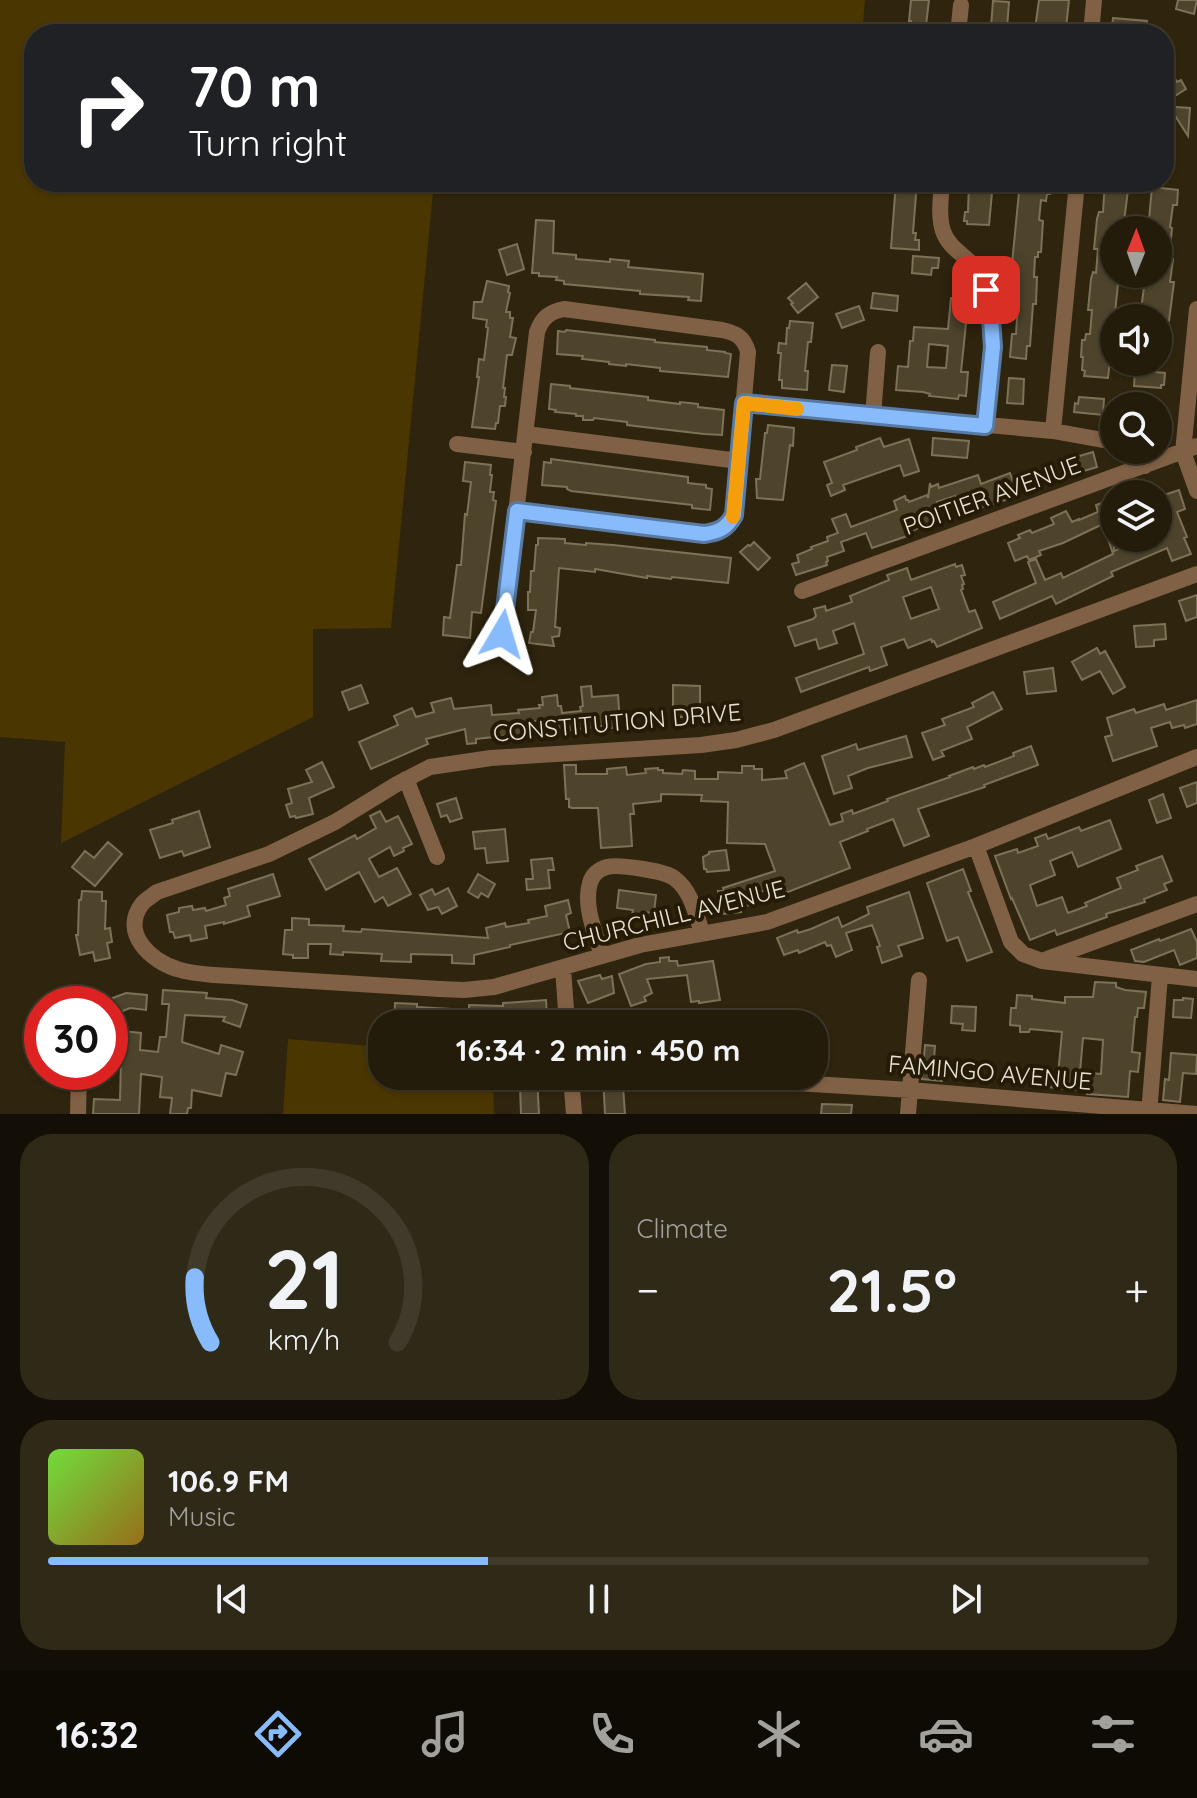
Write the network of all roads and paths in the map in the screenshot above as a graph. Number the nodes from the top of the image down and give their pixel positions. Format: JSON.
{"nodes":[{"id":1,"x":1094,"y":0,"type":"edge"},
{"id":2,"x":961,"y":5,"type":"dead end"},
{"id":3,"x":959,"y":24,"type":"edge"},
{"id":4,"x":1092,"y":24,"type":"edge"},
{"id":5,"x":941,"y":192,"type":"edge"},
{"id":6,"x":1076,"y":192,"type":"edge"},
{"id":7,"x":1197,"y":309,"type":"edge"},
{"id":8,"x":878,"y":352,"type":"dead end"},
{"id":9,"x":744,"y":403,"type":"junction"},
{"id":10,"x":873,"y":416,"type":"junction"},
{"id":11,"x":985,"y":426,"type":"junction"},
{"id":12,"x":1053,"y":431,"type":"junction"},
{"id":13,"x":526,"y":434,"type":"junction"},
{"id":14,"x":1100,"y":439,"type":"edge"},
{"id":15,"x":457,"y":444,"type":"dead end"},
{"id":16,"x":1190,"y":449,"type":"edge"},
{"id":17,"x":524,"y":452,"type":"junction"},
{"id":18,"x":739,"y":461,"type":"junction"},
{"id":19,"x":1145,"y":466,"type":"joint"},
{"id":20,"x":1197,"y":491,"type":"edge"},
{"id":21,"x":517,"y":511,"type":"junction"},
{"id":22,"x":1197,"y":574,"type":"edge"},
{"id":23,"x":802,"y":591,"type":"dead end"},
{"id":24,"x":502,"y":634,"type":"dead end"},
{"id":25,"x":1197,"y":757,"type":"edge"},
{"id":26,"x":406,"y":779,"type":"junction"},
{"id":27,"x":976,"y":846,"type":"junction"},
{"id":28,"x":437,"y":857,"type":"dead end"},
{"id":29,"x":1197,"y":904,"type":"edge"},
{"id":30,"x":702,"y":933,"type":"junction"},
{"id":31,"x":144,"y":950,"type":"joint"},
{"id":32,"x":602,"y":956,"type":"junction"},
{"id":33,"x":1042,"y":961,"type":"junction"},
{"id":34,"x":563,"y":968,"type":"junction"},
{"id":35,"x":1160,"y":976,"type":"junction"},
{"id":36,"x":1197,"y":979,"type":"edge"},
{"id":37,"x":919,"y":980,"type":"dead end"},
{"id":38,"x":566,"y":1010,"type":"edge"},
{"id":39,"x":828,"y":1085,"type":"edge"},
{"id":40,"x":79,"y":1090,"type":"edge"},
{"id":41,"x":572,"y":1090,"type":"edge"},
{"id":42,"x":910,"y":1090,"type":"junction"},
{"id":43,"x":1150,"y":1112,"type":"edge"},
{"id":44,"x":78,"y":1114,"type":"edge"},
{"id":45,"x":574,"y":1114,"type":"edge"},
{"id":46,"x":908,"y":1114,"type":"edge"},
{"id":47,"x":1197,"y":1114,"type":"edge"}],
"edges":[{"from":1,"to":4,"type":"street"},
{"from":2,"to":3,"type":"street"},
{"from":5,"to":11,"type":"street"},
{"from":6,"to":12,"type":"street"},
{"from":7,"to":16,"type":"street"},
{"from":8,"to":10,"type":"street"},
{"from":9,"to":10,"type":"street"},
{"from":9,"to":13,"type":"street"},
{"from":9,"to":18,"type":"street"},
{"from":10,"to":11,"type":"street"},
{"from":11,"to":12,"type":"street"},
{"from":12,"to":14,"type":"street"},
{"from":13,"to":17,"type":"street"},
{"from":13,"to":18,"type":"street"},
{"from":15,"to":17,"type":"street"},
{"from":16,"to":19,"type":"street","name":"POITIER AVENUE"},
{"from":16,"to":20,"type":"street"},
{"from":17,"to":21,"type":"street"},
{"from":18,"to":21,"type":"street"},
{"from":19,"to":23,"type":"street","name":"POITIER AVENUE"},
{"from":21,"to":24,"type":"street"},
{"from":22,"to":26,"type":"street","name":"CONSTITUTION DRIVE"},
{"from":25,"to":27,"type":"street","name":"CHURCHILL AVENUE"},
{"from":26,"to":28,"type":"street"},
{"from":26,"to":31,"type":"street","name":"CONSTITUTION DRIVE"},
{"from":27,"to":30,"type":"street","name":"CHURCHILL AVENUE"},
{"from":27,"to":33,"type":"street"},
{"from":29,"to":33,"type":"street"},
{"from":30,"to":32,"type":"street","name":"CHURCHILL AVENUE"},
{"from":30,"to":32,"type":"street"},
{"from":31,"to":34,"type":"street","name":"CHURCHILL AVENUE"},
{"from":32,"to":34,"type":"street","name":"CHURCHILL AVENUE"},
{"from":33,"to":35,"type":"street"},
{"from":34,"to":38,"type":"street"},
{"from":35,"to":36,"type":"street"},
{"from":35,"to":43,"type":"street"},
{"from":37,"to":42,"type":"street"},
{"from":39,"to":42,"type":"street","name":"FAMINGO AVENUE"},
{"from":40,"to":44,"type":"street"},
{"from":41,"to":45,"type":"street"},
{"from":42,"to":43,"type":"street","name":"FAMINGO AVENUE"},
{"from":42,"to":46,"type":"street"},
{"from":43,"to":47,"type":"street","name":"FAMINGO AVENUE"}]}
